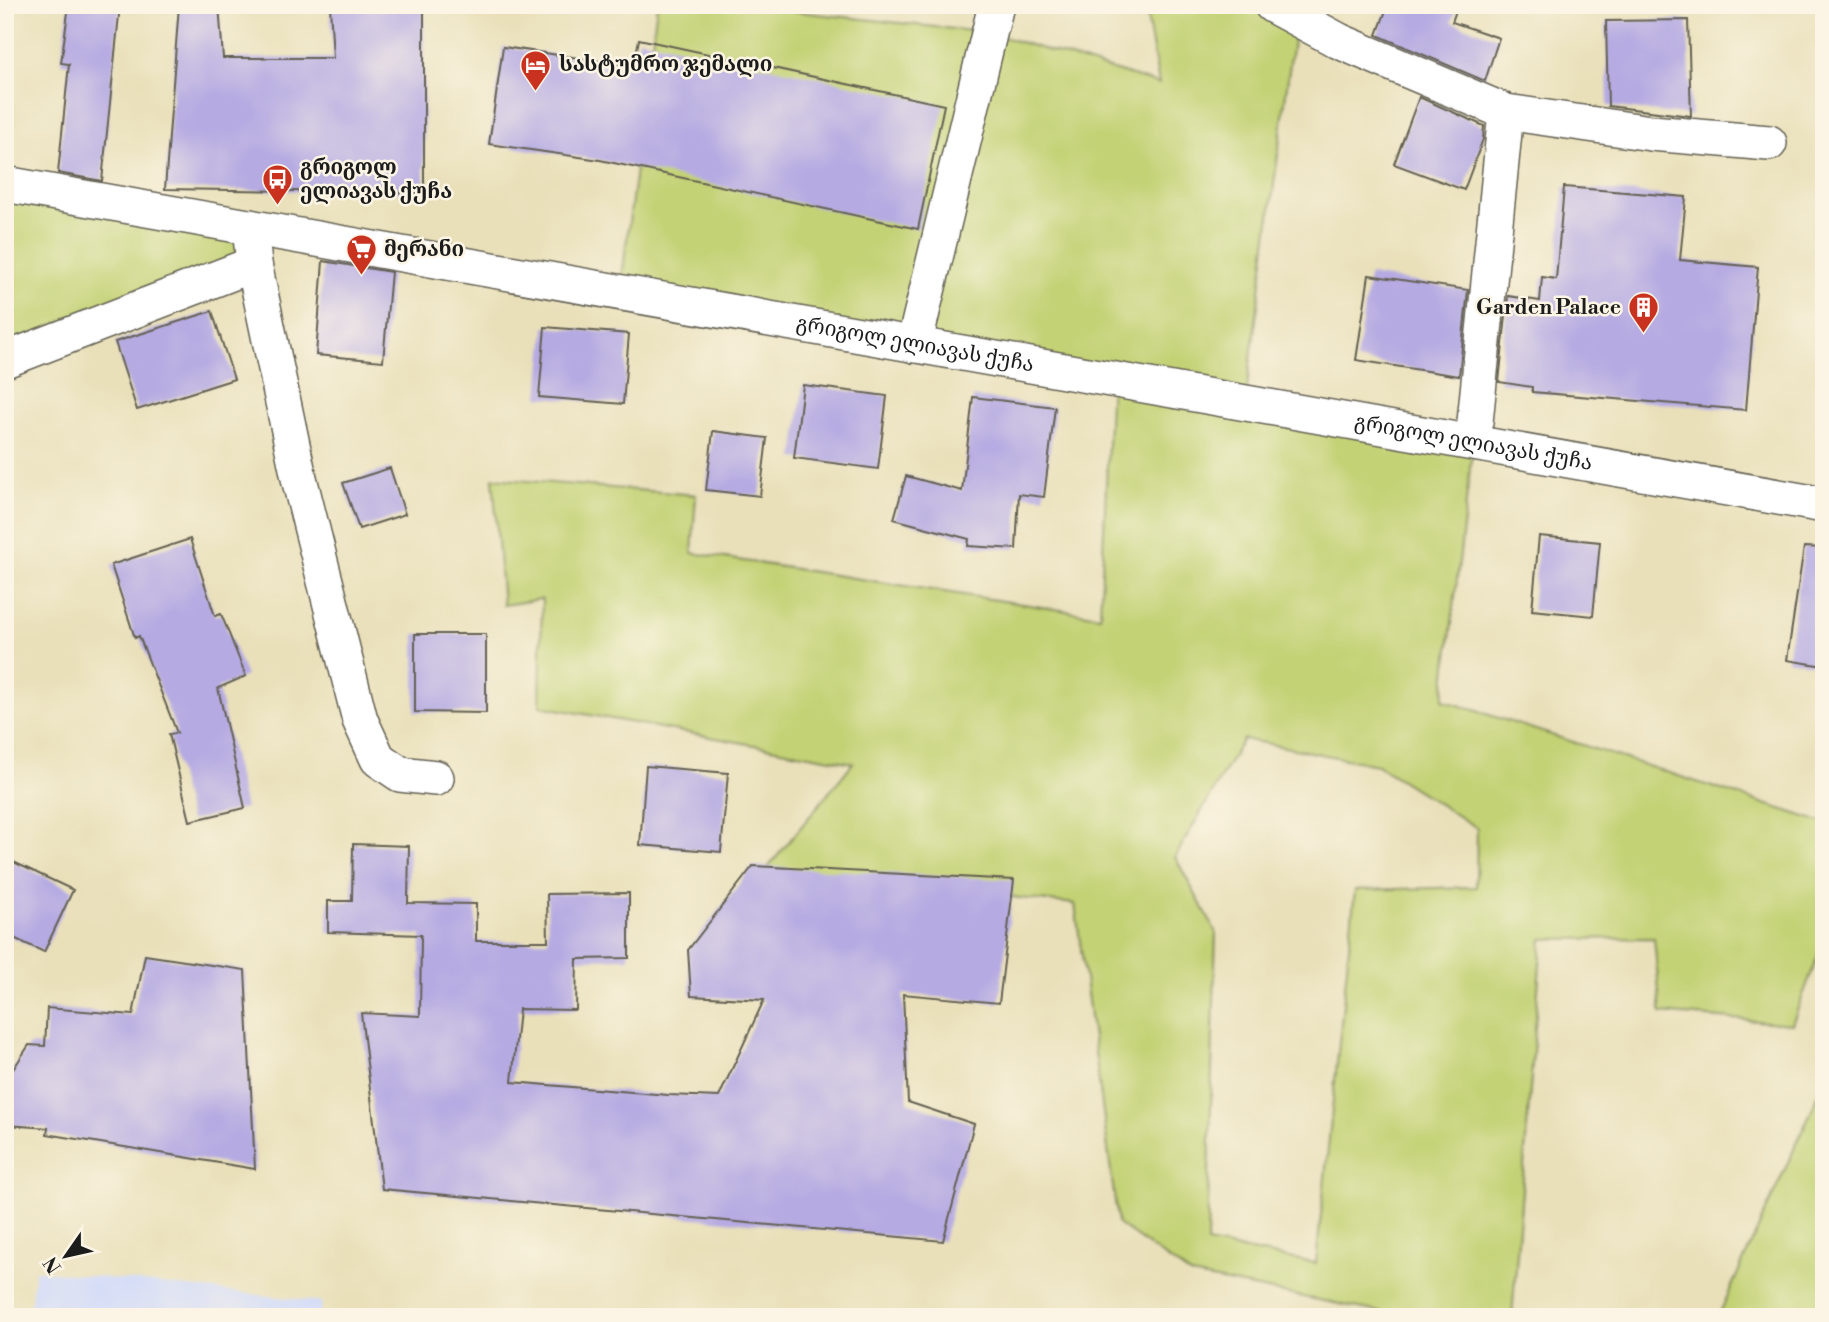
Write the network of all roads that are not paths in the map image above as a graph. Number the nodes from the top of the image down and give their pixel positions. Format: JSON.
{"nodes":[{"id":1,"x":996,"y":5,"type":"edge"},
{"id":2,"x":1272,"y":5,"type":"edge"},
{"id":3,"x":1506,"y":111,"type":"junction"},
{"id":4,"x":1769,"y":143,"type":"dead end"},
{"id":5,"x":5,"y":184,"type":"edge"},
{"id":6,"x":250,"y":227,"type":"junction"},
{"id":7,"x":254,"y":264,"type":"junction"},
{"id":8,"x":914,"y":345,"type":"junction"},
{"id":9,"x":5,"y":360,"type":"edge"},
{"id":10,"x":1473,"y":442,"type":"junction"},
{"id":11,"x":1824,"y":505,"type":"edge"},
{"id":12,"x":436,"y":778,"type":"dead end"}],
"edges":[{"from":1,"to":8,"type":"street"},
{"from":2,"to":3,"type":"street"},
{"from":3,"to":4,"type":"street"},
{"from":3,"to":10,"type":"street"},
{"from":5,"to":6,"type":"street","name":"გრიგოლ ელიავას ქუჩა"},
{"from":6,"to":7,"type":"street"},
{"from":6,"to":8,"type":"street","name":"გრიგოლ ელიავას ქუჩა"},
{"from":7,"to":9,"type":"street"},
{"from":7,"to":12,"type":"street"},
{"from":8,"to":10,"type":"street","name":"გრიგოლ ელიავას ქუჩა"},
{"from":10,"to":11,"type":"street","name":"გრიგოლ ელიავას ქუჩა"}]}
